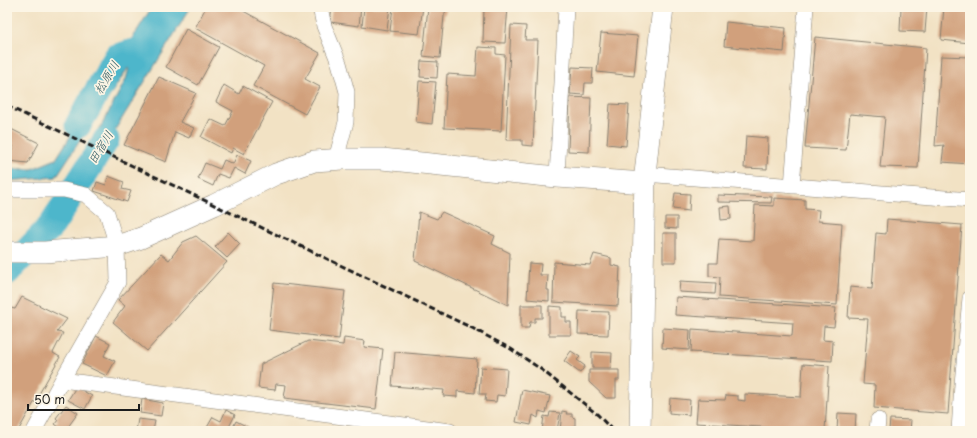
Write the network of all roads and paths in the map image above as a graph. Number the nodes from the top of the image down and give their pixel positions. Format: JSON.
{"nodes":[{"id":1,"x":320,"y":7,"type":"edge"},
{"id":2,"x":566,"y":7,"type":"edge"},
{"id":3,"x":663,"y":7,"type":"edge"},
{"id":4,"x":806,"y":7,"type":"edge"},
{"id":5,"x":336,"y":159,"type":"junction"},
{"id":6,"x":557,"y":177,"type":"junction"},
{"id":7,"x":645,"y":179,"type":"junction"},
{"id":8,"x":792,"y":186,"type":"junction"},
{"id":9,"x":7,"y":190,"type":"edge"},
{"id":10,"x":970,"y":200,"type":"edge"},
{"id":11,"x":117,"y":246,"type":"junction"},
{"id":12,"x":8,"y":252,"type":"edge"},
{"id":13,"x":970,"y":298,"type":"edge"},
{"id":14,"x":62,"y":380,"type":"junction"},
{"id":15,"x":34,"y":431,"type":"edge"},
{"id":16,"x":450,"y":431,"type":"edge"},
{"id":17,"x":640,"y":431,"type":"edge"},
{"id":18,"x":959,"y":431,"type":"edge"}],
"edges":[{"from":1,"to":5,"type":"street"},
{"from":2,"to":6,"type":"street"},
{"from":3,"to":7,"type":"street"},
{"from":4,"to":8,"type":"street"},
{"from":5,"to":6,"type":"street"},
{"from":5,"to":11,"type":"street"},
{"from":6,"to":7,"type":"street"},
{"from":7,"to":8,"type":"street"},
{"from":7,"to":17,"type":"street"},
{"from":8,"to":10,"type":"street"},
{"from":9,"to":11,"type":"street"},
{"from":11,"to":12,"type":"street"},
{"from":11,"to":14,"type":"street"},
{"from":13,"to":18,"type":"street"},
{"from":14,"to":15,"type":"street"},
{"from":14,"to":16,"type":"street"}]}
